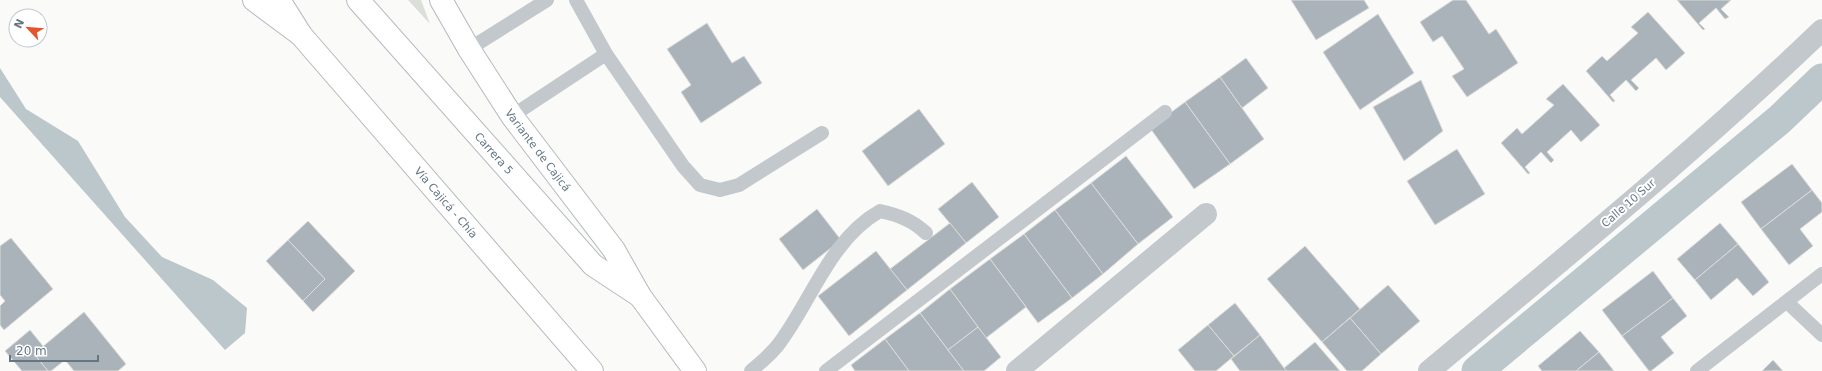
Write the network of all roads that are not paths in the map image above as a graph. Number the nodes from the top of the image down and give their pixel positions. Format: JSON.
{"nodes":[{"id":1,"x":254,"y":0,"type":"edge"},
{"id":2,"x":279,"y":0,"type":"edge"},
{"id":3,"x":358,"y":0,"type":"edge"},
{"id":4,"x":440,"y":0,"type":"edge"},
{"id":5,"x":547,"y":0,"type":"edge"},
{"id":6,"x":576,"y":0,"type":"edge"},
{"id":7,"x":1822,"y":30,"type":"edge"},
{"id":8,"x":301,"y":35,"type":"junction"},
{"id":9,"x":469,"y":49,"type":"junction"},
{"id":10,"x":606,"y":54,"type":"junction"},
{"id":11,"x":1165,"y":112,"type":"dead end"},
{"id":12,"x":512,"y":116,"type":"junction"},
{"id":13,"x":822,"y":133,"type":"dead end"},
{"id":14,"x":1206,"y":214,"type":"dead end"},
{"id":15,"x":926,"y":233,"type":"dead end"},
{"id":16,"x":1822,"y":274,"type":"edge"},
{"id":17,"x":640,"y":296,"type":"junction"},
{"id":18,"x":1788,"y":303,"type":"junction"},
{"id":19,"x":1822,"y":335,"type":"edge"},
{"id":20,"x":592,"y":371,"type":"edge"},
{"id":21,"x":695,"y":371,"type":"edge"},
{"id":22,"x":750,"y":371,"type":"edge"},
{"id":23,"x":826,"y":371,"type":"edge"},
{"id":24,"x":1017,"y":371,"type":"edge"},
{"id":25,"x":1429,"y":371,"type":"edge"},
{"id":26,"x":1697,"y":371,"type":"edge"}],
"edges":[{"from":1,"to":8,"type":"main road"},
{"from":2,"to":8,"type":"main road"},
{"from":3,"to":17,"type":"main road","name":"Carrera 5"},
{"from":4,"to":9,"type":"main road","name":"Variante de Cajicá"},
{"from":5,"to":9,"type":"lane"},
{"from":6,"to":10,"type":"lane"},
{"from":7,"to":25,"type":"street","name":"Calle 10 Sur"},
{"from":8,"to":20,"type":"main road","name":"Vía Cajicá - Chía"},
{"from":9,"to":12,"type":"main road","name":"Variante de Cajicá"},
{"from":10,"to":12,"type":"lane"},
{"from":10,"to":13,"type":"lane"},
{"from":11,"to":23,"type":"lane"},
{"from":12,"to":17,"type":"main road","name":"Variante de Cajicá"},
{"from":14,"to":24,"type":"street"},
{"from":15,"to":22,"type":"lane"},
{"from":16,"to":18,"type":"lane"},
{"from":17,"to":21,"type":"main road"},
{"from":18,"to":19,"type":"lane"},
{"from":18,"to":26,"type":"lane"}]}
